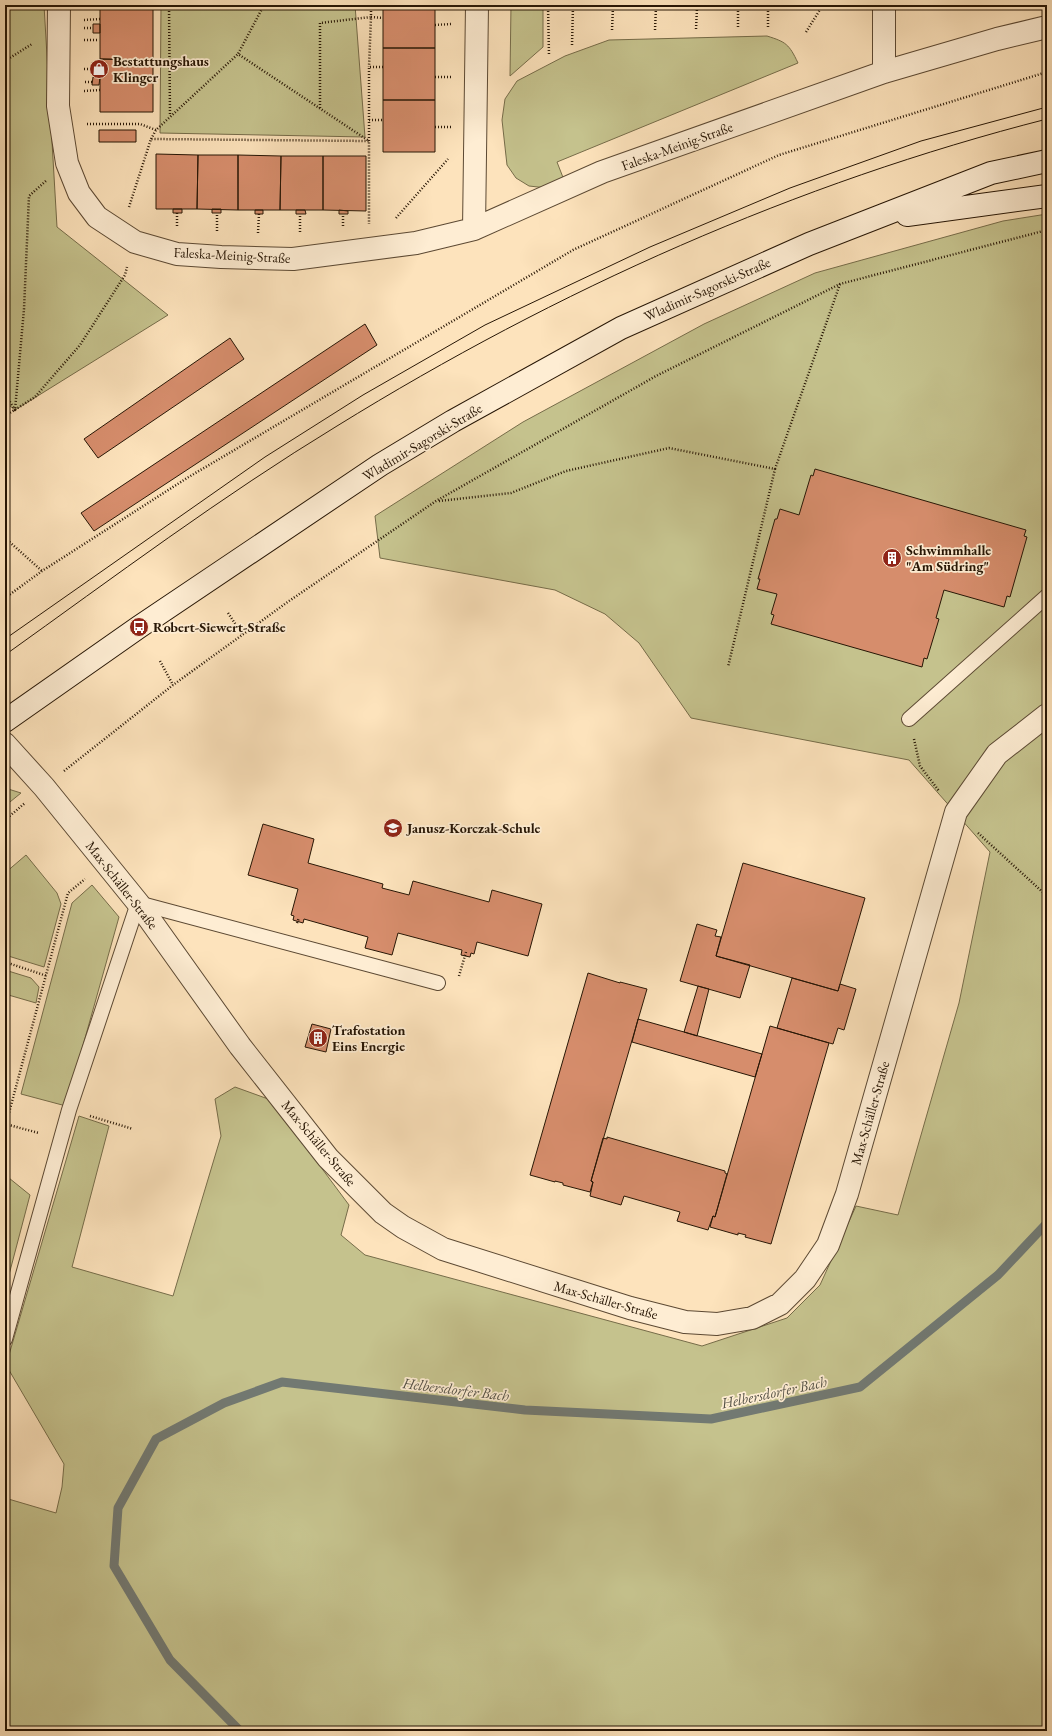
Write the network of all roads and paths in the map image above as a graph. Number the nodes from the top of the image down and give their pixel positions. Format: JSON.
{"nodes":[{"id":1,"x":59,"y":5,"type":"edge"},
{"id":2,"x":169,"y":5,"type":"edge"},
{"id":3,"x":264,"y":5,"type":"edge"},
{"id":4,"x":371,"y":5,"type":"edge"},
{"id":5,"x":477,"y":5,"type":"edge"},
{"id":6,"x":548,"y":5,"type":"edge"},
{"id":7,"x":768,"y":5,"type":"edge"},
{"id":8,"x":823,"y":5,"type":"edge"},
{"id":9,"x":884,"y":5,"type":"edge"},
{"id":10,"x":572,"y":6,"type":"dead end"},
{"id":11,"x":613,"y":7,"type":"dead end"},
{"id":12,"x":656,"y":7,"type":"dead end"},
{"id":13,"x":697,"y":8,"type":"dead end"},
{"id":14,"x":738,"y":8,"type":"dead end"},
{"id":15,"x":371,"y":17,"type":"junction"},
{"id":16,"x":383,"y":18,"type":"dead end"},
{"id":17,"x":100,"y":19,"type":"dead end"},
{"id":18,"x":80,"y":20,"type":"dead end"},
{"id":19,"x":435,"y":24,"type":"dead end"},
{"id":20,"x":449,"y":24,"type":"dead end"},
{"id":21,"x":1047,"y":27,"type":"edge"},
{"id":22,"x":738,"y":28,"type":"dead end"},
{"id":23,"x":768,"y":28,"type":"dead end"},
{"id":24,"x":696,"y":29,"type":"dead end"},
{"id":25,"x":612,"y":30,"type":"dead end"},
{"id":26,"x":655,"y":30,"type":"dead end"},
{"id":27,"x":806,"y":32,"type":"dead end"},
{"id":28,"x":80,"y":40,"type":"dead end"},
{"id":29,"x":99,"y":40,"type":"dead end"},
{"id":30,"x":572,"y":45,"type":"dead end"},
{"id":31,"x":238,"y":54,"type":"junction"},
{"id":32,"x":549,"y":56,"type":"dead end"},
{"id":33,"x":369,"y":67,"type":"junction"},
{"id":34,"x":383,"y":67,"type":"dead end"},
{"id":35,"x":80,"y":69,"type":"dead end"},
{"id":36,"x":99,"y":69,"type":"dead end"},
{"id":37,"x":884,"y":72,"type":"junction"},
{"id":38,"x":1047,"y":72,"type":"edge"},
{"id":39,"x":435,"y":77,"type":"dead end"},
{"id":40,"x":458,"y":77,"type":"dead end"},
{"id":41,"x":100,"y":90,"type":"dead end"},
{"id":42,"x":80,"y":91,"type":"dead end"},
{"id":43,"x":320,"y":108,"type":"junction"},
{"id":44,"x":170,"y":117,"type":"junction"},
{"id":45,"x":369,"y":120,"type":"junction"},
{"id":46,"x":382,"y":120,"type":"dead end"},
{"id":47,"x":60,"y":125,"type":"junction"},
{"id":48,"x":435,"y":127,"type":"dead end"},
{"id":49,"x":445,"y":127,"type":"dead end"},
{"id":50,"x":156,"y":130,"type":"junction"},
{"id":51,"x":150,"y":139,"type":"junction"},
{"id":52,"x":369,"y":141,"type":"junction"},
{"id":53,"x":450,"y":156,"type":"dead end"},
{"id":54,"x":1047,"y":161,"type":"edge"},
{"id":55,"x":67,"y":163,"type":"junction"},
{"id":56,"x":1047,"y":196,"type":"edge"},
{"id":57,"x":177,"y":213,"type":"dead end"},
{"id":58,"x":217,"y":213,"type":"dead end"},
{"id":59,"x":258,"y":214,"type":"dead end"},
{"id":60,"x":300,"y":214,"type":"dead end"},
{"id":61,"x":872,"y":220,"type":"junction"},
{"id":62,"x":394,"y":221,"type":"dead end"},
{"id":63,"x":300,"y":223,"type":"dead end"},
{"id":64,"x":177,"y":225,"type":"dead end"},
{"id":65,"x":217,"y":228,"type":"dead end"},
{"id":66,"x":474,"y":229,"type":"junction"},
{"id":67,"x":258,"y":230,"type":"dead end"},
{"id":68,"x":1047,"y":230,"type":"edge"},
{"id":69,"x":127,"y":238,"type":"junction"},
{"id":70,"x":368,"y":250,"type":"junction"},
{"id":71,"x":840,"y":284,"type":"junction"},
{"id":72,"x":5,"y":394,"type":"edge"},
{"id":73,"x":15,"y":410,"type":"junction"},
{"id":74,"x":5,"y":416,"type":"edge"},
{"id":75,"x":775,"y":469,"type":"junction"},
{"id":76,"x":436,"y":501,"type":"junction"},
{"id":77,"x":5,"y":538,"type":"edge"},
{"id":78,"x":42,"y":571,"type":"junction"},
{"id":79,"x":1047,"y":596,"type":"edge"},
{"id":80,"x":5,"y":598,"type":"edge"},
{"id":81,"x":228,"y":613,"type":"dead end"},
{"id":82,"x":242,"y":635,"type":"junction"},
{"id":83,"x":160,"y":661,"type":"dead end"},
{"id":84,"x":728,"y":666,"type":"dead end"},
{"id":85,"x":173,"y":685,"type":"junction"},
{"id":86,"x":1047,"y":715,"type":"edge"},
{"id":87,"x":909,"y":719,"type":"joint"},
{"id":88,"x":5,"y":721,"type":"edge"},
{"id":89,"x":5,"y":744,"type":"edge"},
{"id":90,"x":44,"y":787,"type":"junction"},
{"id":91,"x":956,"y":812,"type":"junction"},
{"id":92,"x":5,"y":820,"type":"edge"},
{"id":93,"x":106,"y":863,"type":"junction"},
{"id":94,"x":1047,"y":896,"type":"edge"},
{"id":95,"x":138,"y":903,"type":"junction"},
{"id":96,"x":466,"y":952,"type":"dead end"},
{"id":97,"x":5,"y":962,"type":"edge"},
{"id":98,"x":46,"y":976,"type":"junction"},
{"id":99,"x":459,"y":976,"type":"dead end"},
{"id":100,"x":438,"y":983,"type":"dead end"},
{"id":101,"x":69,"y":1110,"type":"junction"},
{"id":102,"x":6,"y":1124,"type":"edge"},
{"id":103,"x":133,"y":1129,"type":"dead end"},
{"id":104,"x":61,"y":1140,"type":"junction"},
{"id":105,"x":5,"y":1339,"type":"edge"}],
"edges":[{"from":1,"to":47,"type":"street","name":"Faleska-Meinig-Straße"},
{"from":2,"to":44,"type":"path"},
{"from":3,"to":31,"type":"path"},
{"from":4,"to":15,"type":"path"},
{"from":5,"to":66,"type":"street"},
{"from":6,"to":32,"type":"path"},
{"from":7,"to":23,"type":"path"},
{"from":8,"to":27,"type":"path"},
{"from":9,"to":37,"type":"street"},
{"from":10,"to":30,"type":"path"},
{"from":11,"to":25,"type":"path"},
{"from":12,"to":26,"type":"path"},
{"from":13,"to":24,"type":"path"},
{"from":14,"to":22,"type":"path"},
{"from":15,"to":16,"type":"path"},
{"from":15,"to":33,"type":"path"},
{"from":15,"to":43,"type":"path"},
{"from":17,"to":18,"type":"path"},
{"from":19,"to":20,"type":"path"},
{"from":21,"to":37,"type":"street","name":"Faleska-Meinig-Straße"},
{"from":28,"to":29,"type":"path"},
{"from":31,"to":43,"type":"path"},
{"from":31,"to":44,"type":"path"},
{"from":33,"to":34,"type":"path"},
{"from":33,"to":45,"type":"path"},
{"from":35,"to":36,"type":"path"},
{"from":37,"to":66,"type":"street","name":"Faleska-Meinig-Straße"},
{"from":38,"to":78,"type":"path"},
{"from":39,"to":40,"type":"path"},
{"from":41,"to":42,"type":"path"},
{"from":43,"to":52,"type":"path"},
{"from":44,"to":50,"type":"path"},
{"from":45,"to":46,"type":"path"},
{"from":45,"to":52,"type":"path"},
{"from":47,"to":50,"type":"path"},
{"from":47,"to":55,"type":"street","name":"Faleska-Meinig-Straße"},
{"from":48,"to":49,"type":"path"},
{"from":50,"to":51,"type":"path"},
{"from":51,"to":52,"type":"path"},
{"from":51,"to":69,"type":"path"},
{"from":52,"to":70,"type":"path"},
{"from":53,"to":62,"type":"path"},
{"from":54,"to":61,"type":"street","name":"Wladimir-Sagorski-Straße"},
{"from":55,"to":69,"type":"street","name":"Faleska-Meinig-Straße"},
{"from":55,"to":73,"type":"path"},
{"from":56,"to":61,"type":"street","name":"Wladimir-Sagorski-Straße"},
{"from":57,"to":64,"type":"path"},
{"from":58,"to":65,"type":"path"},
{"from":59,"to":67,"type":"path"},
{"from":60,"to":63,"type":"path"},
{"from":61,"to":88,"type":"street","name":"Wladimir-Sagorski-Straße"},
{"from":66,"to":70,"type":"street","name":"Faleska-Meinig-Straße"},
{"from":68,"to":71,"type":"path"},
{"from":69,"to":70,"type":"street","name":"Faleska-Meinig-Straße"},
{"from":69,"to":73,"type":"path"},
{"from":71,"to":75,"type":"path"},
{"from":71,"to":76,"type":"path"},
{"from":72,"to":73,"type":"path"},
{"from":73,"to":74,"type":"path"},
{"from":75,"to":76,"type":"path"},
{"from":75,"to":84,"type":"path"},
{"from":76,"to":82,"type":"path"},
{"from":77,"to":78,"type":"path"},
{"from":78,"to":80,"type":"path"},
{"from":79,"to":87,"type":"lane"},
{"from":81,"to":82,"type":"path"},
{"from":82,"to":85,"type":"path"},
{"from":83,"to":85,"type":"path"},
{"from":85,"to":90,"type":"path"},
{"from":86,"to":91,"type":"street","name":"Max-Schäller-Straße"},
{"from":87,"to":91,"type":"path"},
{"from":89,"to":90,"type":"street","name":"Max-Schäller-Straße"},
{"from":90,"to":92,"type":"path"},
{"from":90,"to":93,"type":"street","name":"Max-Schäller-Straße"},
{"from":91,"to":94,"type":"path"},
{"from":91,"to":95,"type":"street","name":"Max-Schäller-Straße"},
{"from":93,"to":95,"type":"street","name":"Max-Schäller-Straße"},
{"from":93,"to":98,"type":"path"},
{"from":95,"to":100,"type":"lane"},
{"from":95,"to":101,"type":"lane"},
{"from":96,"to":99,"type":"path"},
{"from":97,"to":98,"type":"path"},
{"from":98,"to":102,"type":"path"},
{"from":101,"to":103,"type":"path"},
{"from":101,"to":104,"type":"lane"},
{"from":102,"to":104,"type":"path"},
{"from":104,"to":105,"type":"lane"}]}
